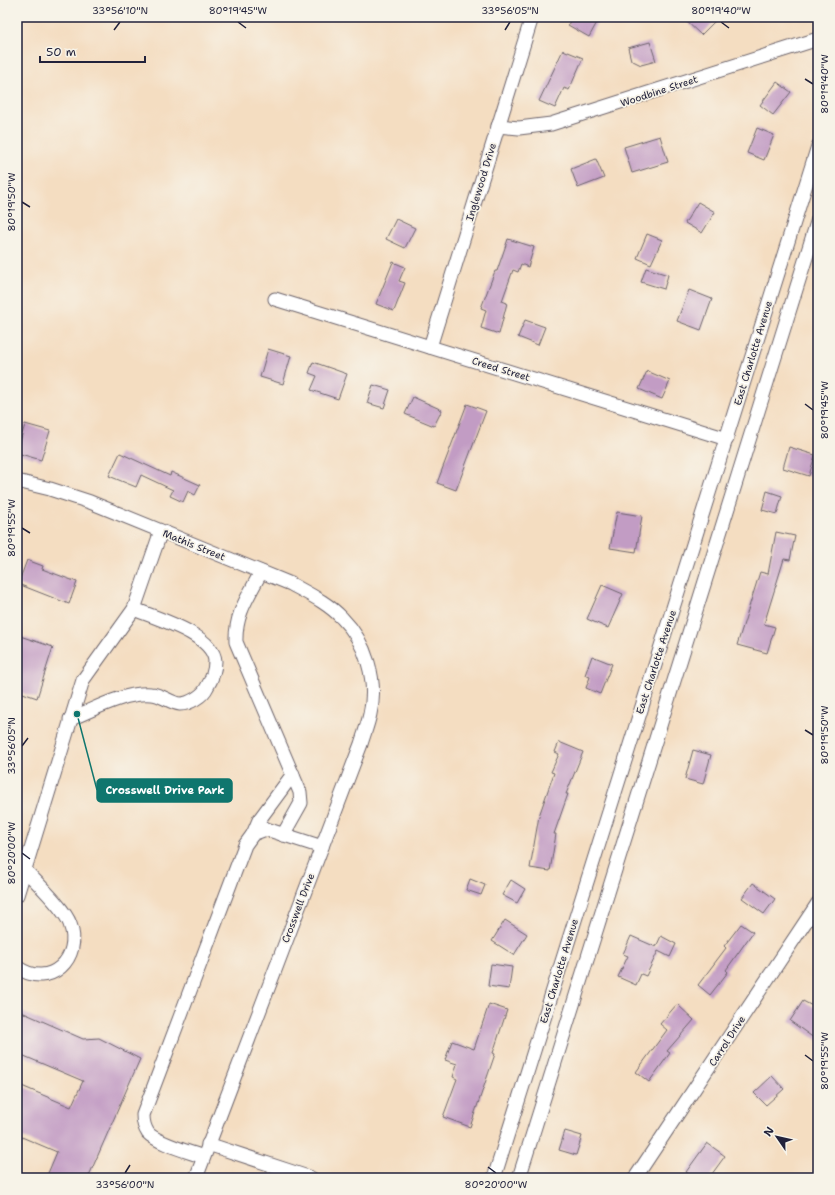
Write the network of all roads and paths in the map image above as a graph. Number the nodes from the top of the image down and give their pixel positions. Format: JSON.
{"nodes":[{"id":1,"x":532,"y":17,"type":"edge"},
{"id":2,"x":818,"y":39,"type":"edge"},
{"id":3,"x":498,"y":126,"type":"junction"},
{"id":4,"x":818,"y":146,"type":"edge"},
{"id":5,"x":818,"y":219,"type":"edge"},
{"id":6,"x":275,"y":299,"type":"dead end"},
{"id":7,"x":430,"y":347,"type":"junction"},
{"id":8,"x":727,"y":439,"type":"junction"},
{"id":9,"x":17,"y":481,"type":"edge"},
{"id":10,"x":161,"y":531,"type":"junction"},
{"id":11,"x":261,"y":572,"type":"junction"},
{"id":12,"x":134,"y":609,"type":"junction"},
{"id":13,"x":356,"y":636,"type":"joint"},
{"id":14,"x":70,"y":719,"type":"junction"},
{"id":15,"x":293,"y":774,"type":"junction"},
{"id":16,"x":253,"y":834,"type":"junction"},
{"id":17,"x":283,"y":835,"type":"junction"},
{"id":18,"x":322,"y":847,"type":"junction"},
{"id":19,"x":25,"y":870,"type":"junction"},
{"id":20,"x":17,"y":895,"type":"edge"},
{"id":21,"x":818,"y":903,"type":"edge"},
{"id":22,"x":17,"y":968,"type":"edge"},
{"id":23,"x":208,"y":1144,"type":"junction"},
{"id":24,"x":203,"y":1157,"type":"junction"},
{"id":25,"x":196,"y":1178,"type":"edge"},
{"id":26,"x":311,"y":1178,"type":"edge"},
{"id":27,"x":494,"y":1178,"type":"edge"},
{"id":28,"x":519,"y":1178,"type":"edge"},
{"id":29,"x":635,"y":1178,"type":"edge"}],
"edges":[{"from":1,"to":3,"type":"street","name":"Inglewood Drive"},
{"from":2,"to":3,"type":"street","name":"Woodbine Street"},
{"from":3,"to":7,"type":"street","name":"Inglewood Drive"},
{"from":4,"to":8,"type":"street","name":"East Charlotte Avenue"},
{"from":5,"to":28,"type":"street"},
{"from":6,"to":7,"type":"street","name":"Creed Street"},
{"from":7,"to":8,"type":"street","name":"Creed Street"},
{"from":8,"to":27,"type":"street","name":"East Charlotte Avenue"},
{"from":9,"to":10,"type":"street","name":"Mathis Street"},
{"from":10,"to":11,"type":"street","name":"Mathis Street"},
{"from":10,"to":12,"type":"street"},
{"from":11,"to":13,"type":"street","name":"Mathis Street"},
{"from":11,"to":15,"type":"street"},
{"from":12,"to":14,"type":"street"},
{"from":12,"to":14,"type":"street"},
{"from":13,"to":18,"type":"street","name":"Crosswell Drive"},
{"from":14,"to":19,"type":"street"},
{"from":15,"to":16,"type":"street"},
{"from":15,"to":17,"type":"street"},
{"from":16,"to":17,"type":"street"},
{"from":16,"to":24,"type":"street"},
{"from":17,"to":18,"type":"street"},
{"from":18,"to":23,"type":"street","name":"Crosswell Drive"},
{"from":19,"to":20,"type":"street"},
{"from":19,"to":22,"type":"street"},
{"from":21,"to":29,"type":"street","name":"Carrol Drive"},
{"from":23,"to":24,"type":"street","name":"Crosswell Drive"},
{"from":23,"to":26,"type":"street"},
{"from":24,"to":25,"type":"street","name":"Crosswell Drive"}]}
